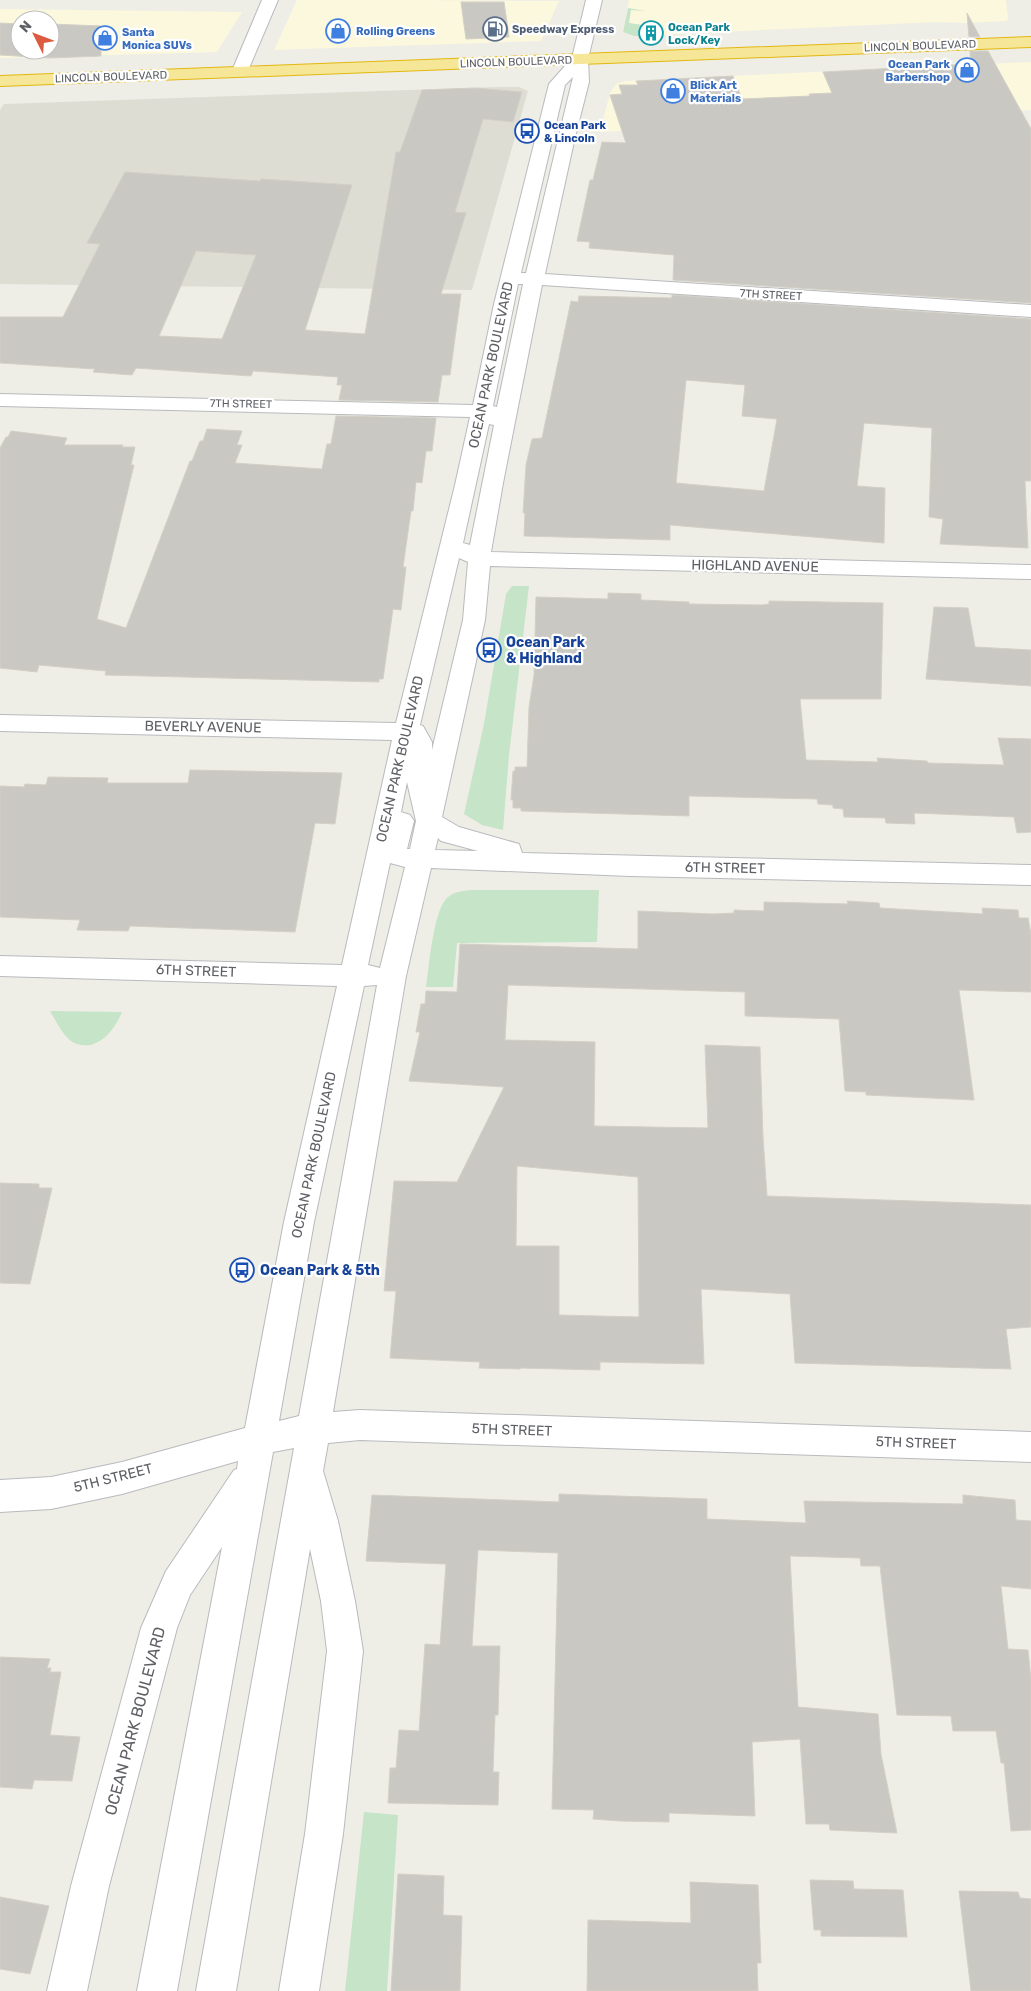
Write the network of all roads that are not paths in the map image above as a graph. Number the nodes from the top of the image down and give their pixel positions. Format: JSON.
{"nodes":[{"id":1,"x":270,"y":0,"type":"edge"},
{"id":2,"x":594,"y":0,"type":"edge"},
{"id":3,"x":1031,"y":42,"type":"edge"},
{"id":4,"x":580,"y":59,"type":"junction"},
{"id":5,"x":239,"y":73,"type":"junction"},
{"id":6,"x":0,"y":81,"type":"edge"},
{"id":7,"x":510,"y":278,"type":"junction"},
{"id":8,"x":534,"y":279,"type":"junction"},
{"id":9,"x":1031,"y":311,"type":"edge"},
{"id":10,"x":0,"y":400,"type":"edge"},
{"id":11,"x":482,"y":410,"type":"junction"},
{"id":12,"x":492,"y":484,"type":"junction"},
{"id":13,"x":466,"y":485,"type":"junction"},
{"id":14,"x":479,"y":558,"type":"junction"},
{"id":15,"x":1031,"y":572,"type":"edge"},
{"id":16,"x":0,"y":723,"type":"edge"},
{"id":17,"x":406,"y":731,"type":"junction"},
{"id":18,"x":394,"y":791,"type":"junction"},
{"id":19,"x":429,"y":821,"type":"junction"},
{"id":20,"x":420,"y":859,"type":"junction"},
{"id":21,"x":541,"y":863,"type":"junction"},
{"id":22,"x":1031,"y":875,"type":"edge"},
{"id":23,"x":0,"y":966,"type":"edge"},
{"id":24,"x":353,"y":975,"type":"junction"},
{"id":25,"x":392,"y":976,"type":"junction"},
{"id":26,"x":312,"y":1429,"type":"junction"},
{"id":27,"x":1031,"y":1447,"type":"edge"},
{"id":28,"x":255,"y":1456,"type":"junction"},
{"id":29,"x":306,"y":1468,"type":"junction"},
{"id":30,"x":0,"y":1496,"type":"edge"},
{"id":31,"x":67,"y":1991,"type":"edge"},
{"id":32,"x":157,"y":1991,"type":"edge"},
{"id":33,"x":216,"y":1991,"type":"edge"},
{"id":34,"x":299,"y":1991,"type":"edge"}],
"edges":[{"from":1,"to":5,"type":"street"},
{"from":2,"to":4,"type":"street","name":"OCEAN PARK BOULEVARD"},
{"from":3,"to":4,"type":"highway","name":"LINCOLN BOULEVARD"},
{"from":4,"to":5,"type":"highway","name":"LINCOLN BOULEVARD"},
{"from":4,"to":7,"type":"street","name":"OCEAN PARK BOULEVARD"},
{"from":4,"to":8,"type":"street","name":"OCEAN PARK BOULEVARD"},
{"from":5,"to":6,"type":"highway","name":"LINCOLN BOULEVARD"},
{"from":7,"to":8,"type":"street","name":"7TH STREET"},
{"from":7,"to":11,"type":"street","name":"OCEAN PARK BOULEVARD"},
{"from":8,"to":9,"type":"street","name":"7TH STREET"},
{"from":8,"to":12,"type":"street","name":"OCEAN PARK BOULEVARD"},
{"from":10,"to":11,"type":"street","name":"7TH STREET"},
{"from":11,"to":12,"type":"street"},
{"from":11,"to":13,"type":"street","name":"OCEAN PARK BOULEVARD"},
{"from":12,"to":14,"type":"street","name":"OCEAN PARK BOULEVARD"},
{"from":13,"to":14,"type":"street"},
{"from":13,"to":17,"type":"street","name":"OCEAN PARK BOULEVARD"},
{"from":14,"to":15,"type":"street","name":"HIGHLAND AVENUE"},
{"from":14,"to":19,"type":"street","name":"OCEAN PARK BOULEVARD"},
{"from":16,"to":17,"type":"street","name":"BEVERLY AVENUE"},
{"from":17,"to":18,"type":"street","name":"OCEAN PARK BOULEVARD"},
{"from":17,"to":19,"type":"street"},
{"from":18,"to":20,"type":"street","name":"6TH STREET"},
{"from":18,"to":24,"type":"street","name":"OCEAN PARK BOULEVARD"},
{"from":19,"to":20,"type":"street","name":"OCEAN PARK BOULEVARD"},
{"from":19,"to":21,"type":"street"},
{"from":20,"to":21,"type":"street","name":"6TH STREET"},
{"from":20,"to":25,"type":"street","name":"OCEAN PARK BOULEVARD"},
{"from":21,"to":22,"type":"street","name":"6TH STREET"},
{"from":23,"to":24,"type":"street","name":"6TH STREET"},
{"from":24,"to":25,"type":"street","name":"6TH STREET"},
{"from":24,"to":28,"type":"street","name":"OCEAN PARK BOULEVARD"},
{"from":25,"to":26,"type":"street","name":"OCEAN PARK BOULEVARD"},
{"from":26,"to":27,"type":"street","name":"5TH STREET"},
{"from":26,"to":28,"type":"street","name":"5TH STREET"},
{"from":26,"to":29,"type":"street","name":"OCEAN PARK BOULEVARD"},
{"from":28,"to":30,"type":"street","name":"5TH STREET"},
{"from":28,"to":31,"type":"street","name":"OCEAN PARK BOULEVARD"},
{"from":28,"to":32,"type":"street","name":"OCEAN PARK BOULEVARD"},
{"from":29,"to":33,"type":"street","name":"OCEAN PARK BOULEVARD"},
{"from":29,"to":34,"type":"street","name":"OCEAN PARK BOULEVARD"}]}
